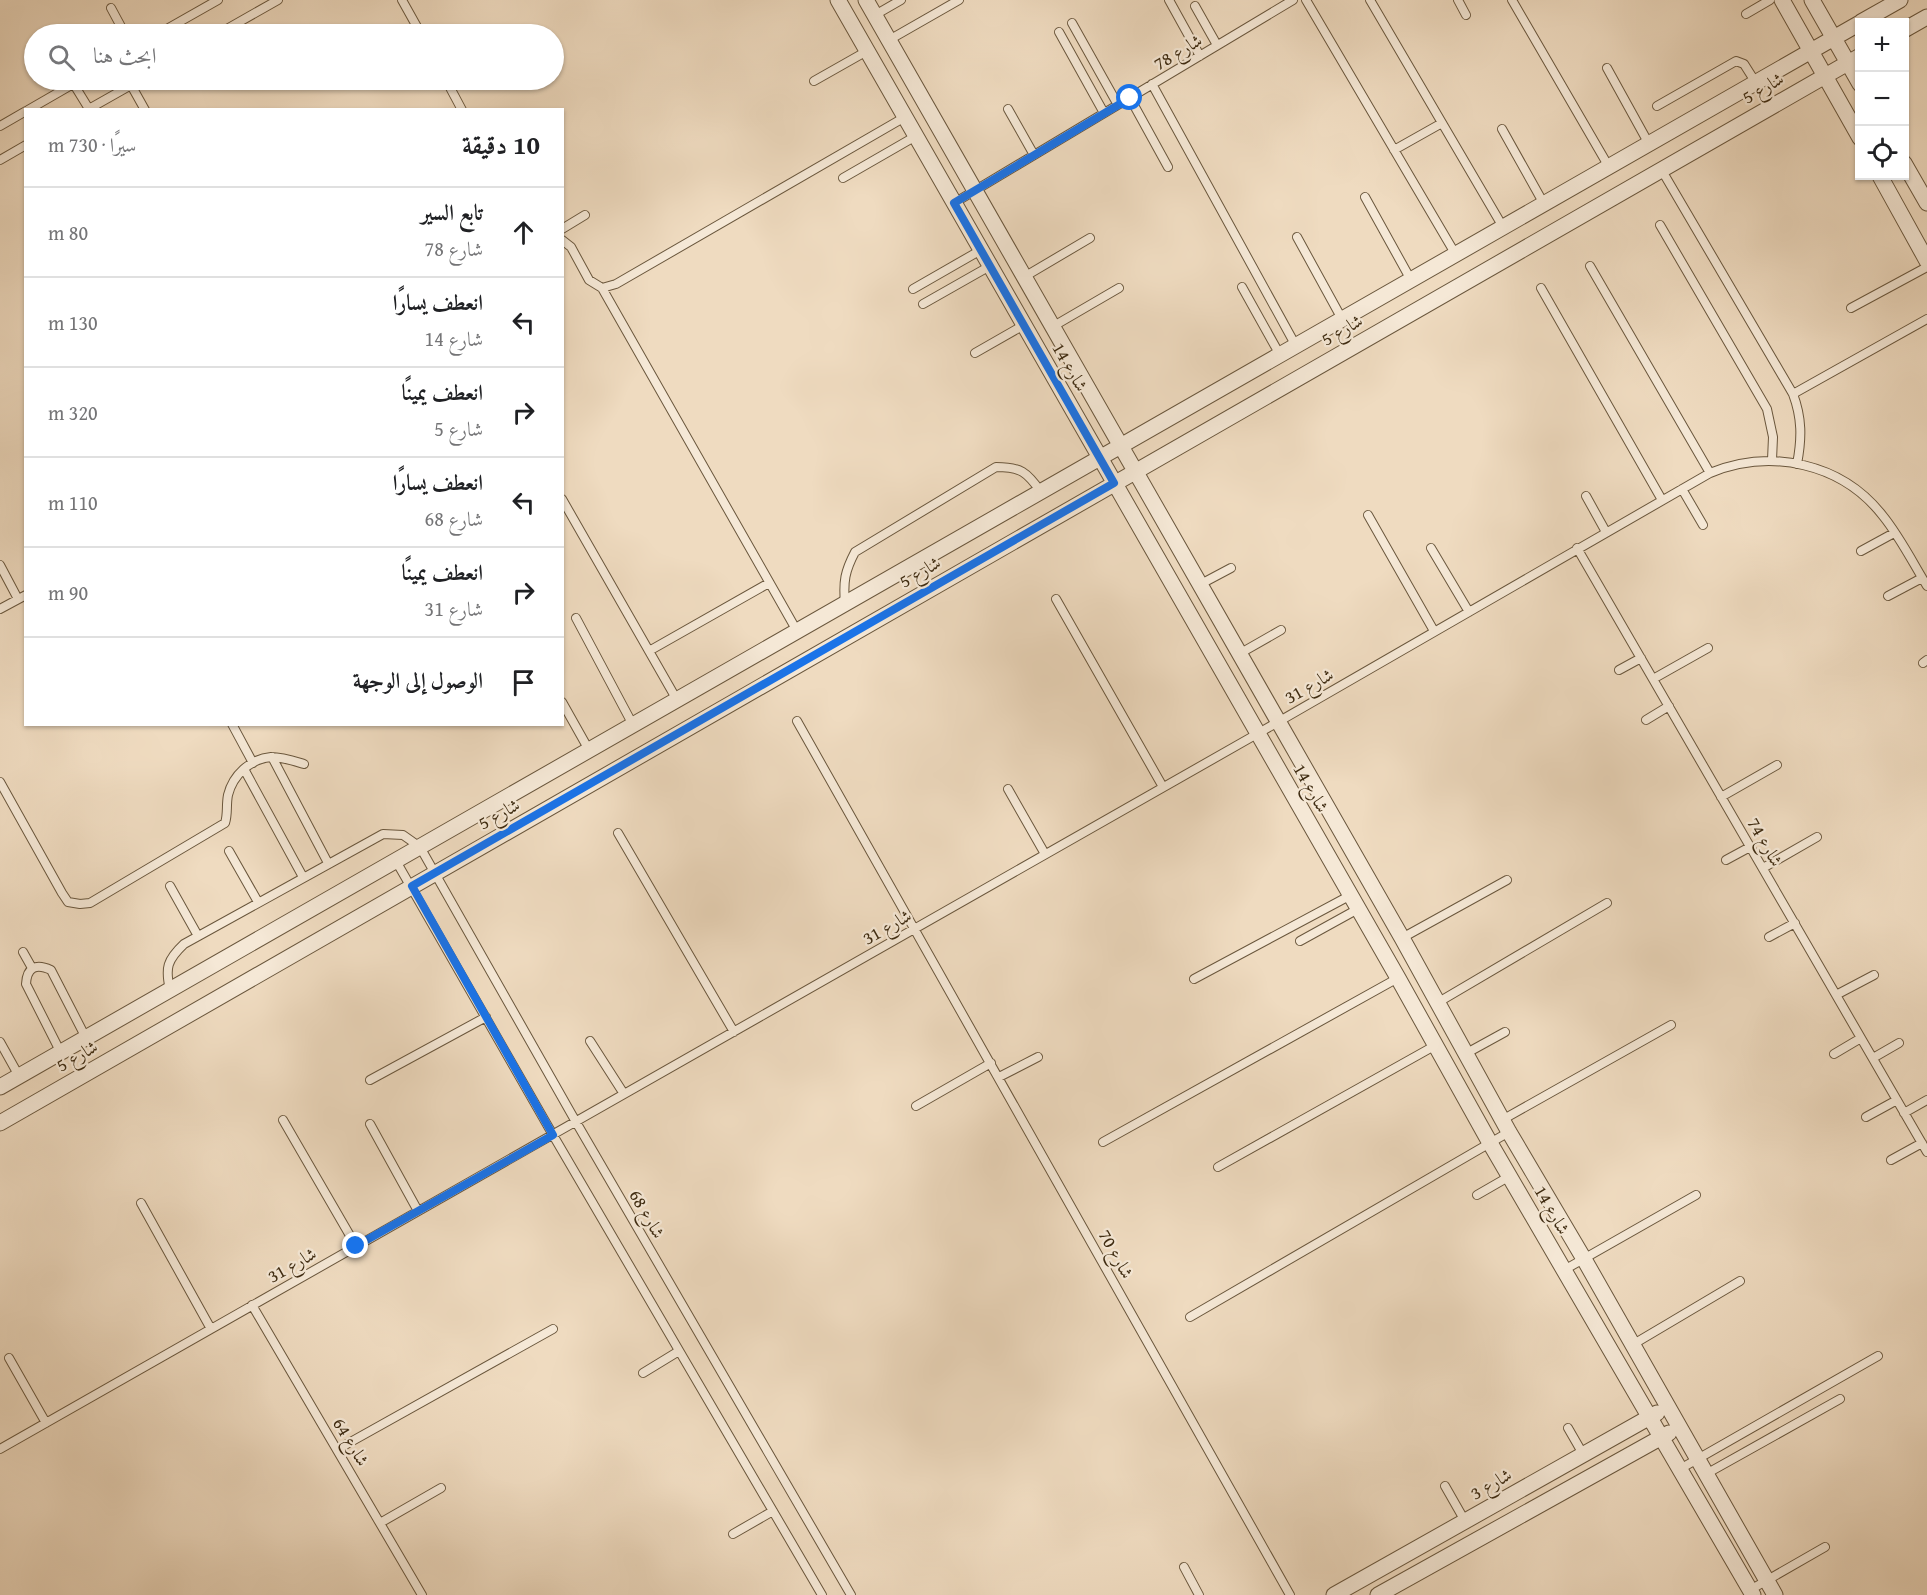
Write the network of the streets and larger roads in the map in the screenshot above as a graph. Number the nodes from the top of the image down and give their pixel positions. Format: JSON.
{"nodes":[{"id":1,"x":838,"y":0,"type":"edge"},
{"id":2,"x":866,"y":0,"type":"edge"},
{"id":3,"x":1782,"y":0,"type":"edge"},
{"id":4,"x":1812,"y":0,"type":"edge"},
{"id":5,"x":1900,"y":0,"type":"edge"},
{"id":6,"x":1927,"y":17,"type":"edge"},
{"id":7,"x":1869,"y":18,"type":"edge"},
{"id":8,"x":1855,"y":26,"type":"edge"},
{"id":9,"x":1909,"y":28,"type":"edge"},
{"id":10,"x":1834,"y":38,"type":"junction"},
{"id":11,"x":1811,"y":51,"type":"junction"},
{"id":12,"x":1853,"y":59,"type":"edge"},
{"id":13,"x":1825,"y":75,"type":"junction"},
{"id":14,"x":1855,"y":129,"type":"edge"},
{"id":15,"x":1909,"y":170,"type":"edge"},
{"id":16,"x":1882,"y":180,"type":"edge"},
{"id":17,"x":1927,"y":203,"type":"edge"},
{"id":18,"x":1927,"y":261,"type":"edge"},
{"id":19,"x":1120,"y":446,"type":"junction"},
{"id":20,"x":1100,"y":458,"type":"junction"},
{"id":21,"x":1135,"y":472,"type":"junction"},
{"id":22,"x":1114,"y":483,"type":"junction"},
{"id":23,"x":0,"y":1087,"type":"edge"},
{"id":24,"x":0,"y":1123,"type":"edge"},
{"id":25,"x":1667,"y":1407,"type":"junction"},
{"id":26,"x":1650,"y":1417,"type":"junction"},
{"id":27,"x":1679,"y":1427,"type":"junction"},
{"id":28,"x":1662,"y":1437,"type":"junction"},
{"id":29,"x":1752,"y":1592,"type":"edge"},
{"id":30,"x":1334,"y":1595,"type":"edge"},
{"id":31,"x":1378,"y":1595,"type":"edge"},
{"id":32,"x":1775,"y":1595,"type":"edge"}],
"edges":[{"from":1,"to":20,"type":"street","name":"شارع 14"},
{"from":2,"to":19,"type":"street","name":"شارع 14"},
{"from":3,"to":11,"type":"street"},
{"from":4,"to":10,"type":"street"},
{"from":5,"to":7,"type":"street","name":"شارع 5"},
{"from":6,"to":9,"type":"street"},
{"from":8,"to":10,"type":"street","name":"شارع 5"},
{"from":10,"to":11,"type":"street","name":"شارع 5"},
{"from":10,"to":12,"type":"street"},
{"from":11,"to":13,"type":"street"},
{"from":11,"to":19,"type":"street","name":"شارع 5"},
{"from":12,"to":13,"type":"street","name":"شارع 5"},
{"from":13,"to":14,"type":"street"},
{"from":13,"to":21,"type":"street","name":"شارع 5"},
{"from":15,"to":17,"type":"street"},
{"from":16,"to":18,"type":"street"},
{"from":19,"to":20,"type":"street","name":"شارع 5"},
{"from":19,"to":21,"type":"street","name":"شارع 14"},
{"from":20,"to":22,"type":"street","name":"شارع 14"},
{"from":20,"to":23,"type":"street","name":"شارع 5"},
{"from":21,"to":22,"type":"street","name":"شارع 5"},
{"from":21,"to":25,"type":"street","name":"شارع 14"},
{"from":22,"to":24,"type":"street","name":"شارع 5"},
{"from":22,"to":26,"type":"street","name":"شارع 14"},
{"from":25,"to":26,"type":"street","name":"شارع 3"},
{"from":25,"to":27,"type":"street","name":"شارع 14"},
{"from":26,"to":28,"type":"street","name":"شارع 14"},
{"from":26,"to":30,"type":"street","name":"شارع 3"},
{"from":27,"to":28,"type":"street"},
{"from":27,"to":32,"type":"street","name":"شارع 14"},
{"from":28,"to":29,"type":"street","name":"شارع 14"},
{"from":28,"to":31,"type":"street"}]}
